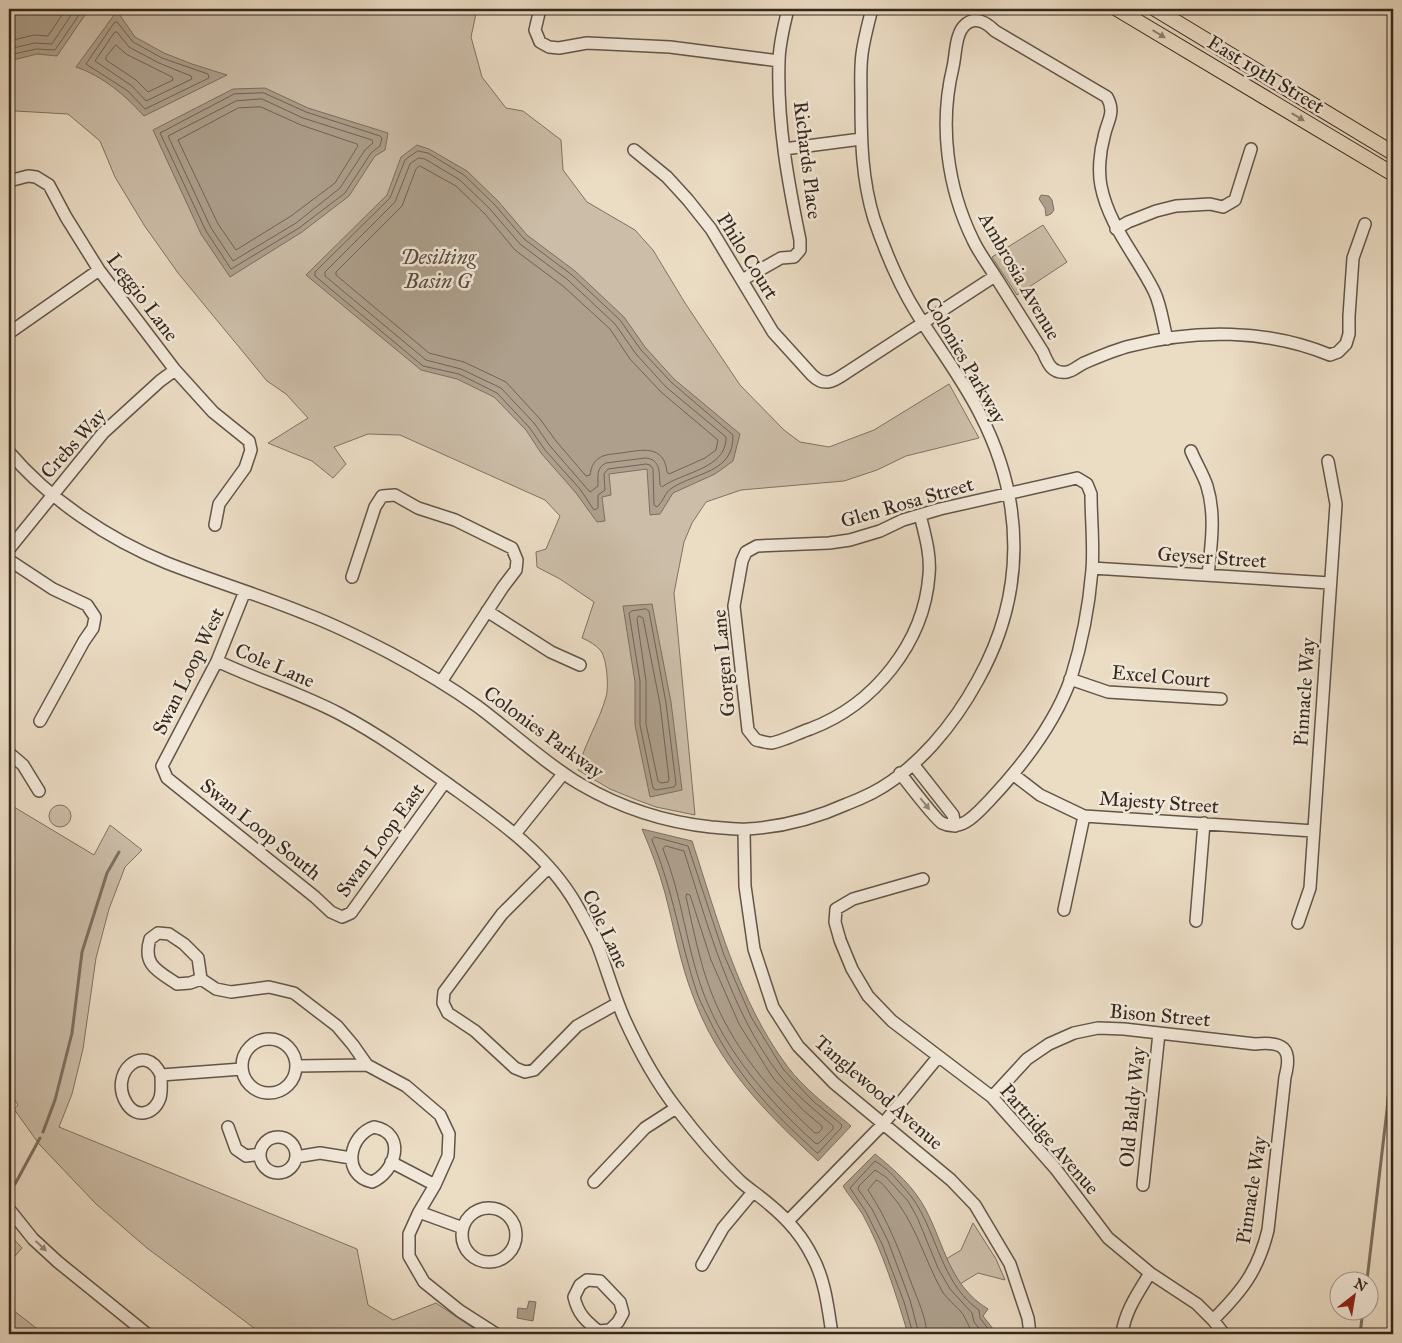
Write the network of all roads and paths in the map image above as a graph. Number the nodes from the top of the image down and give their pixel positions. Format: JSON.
{"nodes":[{"id":1,"x":540,"y":9,"type":"edge"},
{"id":2,"x":788,"y":9,"type":"edge"},
{"id":3,"x":872,"y":9,"type":"edge"},
{"id":4,"x":1117,"y":9,"type":"edge"},
{"id":5,"x":1155,"y":9,"type":"edge"},
{"id":6,"x":779,"y":62,"type":"junction"},
{"id":7,"x":861,"y":139,"type":"junction"},
{"id":8,"x":784,"y":149,"type":"junction"},
{"id":9,"x":1251,"y":149,"type":"dead end"},
{"id":10,"x":634,"y":150,"type":"dead end"},
{"id":11,"x":1393,"y":153,"type":"edge"},
{"id":12,"x":1393,"y":174,"type":"edge"},
{"id":13,"x":9,"y":182,"type":"edge"},
{"id":14,"x":1364,"y":224,"type":"dead end"},
{"id":15,"x":1116,"y":229,"type":"junction"},
{"id":16,"x":99,"y":270,"type":"junction"},
{"id":17,"x":995,"y":276,"type":"junction"},
{"id":18,"x":742,"y":280,"type":"junction"},
{"id":19,"x":923,"y":323,"type":"junction"},
{"id":20,"x":9,"y":333,"type":"edge"},
{"id":21,"x":1167,"y":339,"type":"junction"},
{"id":22,"x":175,"y":370,"type":"junction"},
{"id":23,"x":1190,"y":451,"type":"dead end"},
{"id":24,"x":9,"y":452,"type":"edge"},
{"id":25,"x":1328,"y":462,"type":"dead end"},
{"id":26,"x":53,"y":494,"type":"junction"},
{"id":27,"x":1010,"y":494,"type":"junction"},
{"id":28,"x":920,"y":515,"type":"junction"},
{"id":29,"x":215,"y":525,"type":"dead end"},
{"id":30,"x":9,"y":548,"type":"edge"},
{"id":31,"x":746,"y":552,"type":"joint"},
{"id":32,"x":9,"y":560,"type":"edge"},
{"id":33,"x":1092,"y":568,"type":"junction"},
{"id":34,"x":1208,"y":575,"type":"junction"},
{"id":35,"x":352,"y":577,"type":"dead end"},
{"id":36,"x":1330,"y":583,"type":"junction"},
{"id":37,"x":245,"y":591,"type":"junction"},
{"id":38,"x":487,"y":611,"type":"junction"},
{"id":39,"x":217,"y":661,"type":"junction"},
{"id":40,"x":580,"y":665,"type":"dead end"},
{"id":41,"x":1070,"y":679,"type":"junction"},
{"id":42,"x":441,"y":682,"type":"junction"},
{"id":43,"x":1221,"y":699,"type":"dead end"},
{"id":44,"x":40,"y":720,"type":"dead end"},
{"id":45,"x":9,"y":753,"type":"edge"},
{"id":46,"x":913,"y":764,"type":"junction"},
{"id":47,"x":162,"y":766,"type":"joint"},
{"id":48,"x":900,"y":773,"type":"junction"},
{"id":49,"x":563,"y":774,"type":"junction"},
{"id":50,"x":1014,"y":775,"type":"junction"},
{"id":51,"x":445,"y":782,"type":"junction"},
{"id":52,"x":39,"y":791,"type":"dead end"},
{"id":53,"x":1084,"y":816,"type":"junction"},
{"id":54,"x":1204,"y":824,"type":"junction"},
{"id":55,"x":955,"y":826,"type":"junction"},
{"id":56,"x":744,"y":830,"type":"junction"},
{"id":57,"x":1314,"y":831,"type":"junction"},
{"id":58,"x":515,"y":834,"type":"junction"},
{"id":59,"x":549,"y":867,"type":"junction"},
{"id":60,"x":923,"y":879,"type":"dead end"},
{"id":61,"x":1064,"y":910,"type":"dead end"},
{"id":62,"x":342,"y":917,"type":"joint"},
{"id":63,"x":1196,"y":922,"type":"dead end"},
{"id":64,"x":1298,"y":923,"type":"dead end"},
{"id":65,"x":201,"y":979,"type":"junction"},
{"id":66,"x":618,"y":1003,"type":"junction"},
{"id":67,"x":1159,"y":1032,"type":"junction"},
{"id":68,"x":1286,"y":1051,"type":"joint"},
{"id":69,"x":938,"y":1057,"type":"junction"},
{"id":70,"x":296,"y":1066,"type":"junction"},
{"id":71,"x":367,"y":1066,"type":"junction"},
{"id":72,"x":242,"y":1069,"type":"junction"},
{"id":73,"x":161,"y":1075,"type":"junction"},
{"id":74,"x":992,"y":1097,"type":"junction"},
{"id":75,"x":676,"y":1108,"type":"junction"},
{"id":76,"x":883,"y":1124,"type":"junction"},
{"id":77,"x":228,"y":1126,"type":"dead end"},
{"id":78,"x":260,"y":1154,"type":"junction"},
{"id":79,"x":296,"y":1157,"type":"junction"},
{"id":80,"x":352,"y":1158,"type":"junction"},
{"id":81,"x":392,"y":1162,"type":"junction"},
{"id":82,"x":594,"y":1182,"type":"dead end"},
{"id":83,"x":435,"y":1185,"type":"junction"},
{"id":84,"x":1143,"y":1185,"type":"dead end"},
{"id":85,"x":753,"y":1192,"type":"junction"},
{"id":86,"x":9,"y":1209,"type":"edge"},
{"id":87,"x":419,"y":1212,"type":"junction"},
{"id":88,"x":788,"y":1221,"type":"junction"},
{"id":89,"x":463,"y":1228,"type":"junction"},
{"id":90,"x":702,"y":1265,"type":"dead end"},
{"id":91,"x":1150,"y":1273,"type":"junction"},
{"id":92,"x":1213,"y":1320,"type":"junction"},
{"id":93,"x":597,"y":1333,"type":"edge"},
{"id":94,"x":146,"y":1334,"type":"edge"},
{"id":95,"x":496,"y":1334,"type":"edge"},
{"id":96,"x":832,"y":1334,"type":"edge"},
{"id":97,"x":1030,"y":1334,"type":"edge"},
{"id":98,"x":1122,"y":1334,"type":"edge"},
{"id":99,"x":1224,"y":1334,"type":"edge"}],
"edges":[{"from":1,"to":6,"type":"street"},
{"from":2,"to":6,"type":"street","name":"Richards Place"},
{"from":3,"to":7,"type":"street","name":"Colonies Parkway"},
{"from":4,"to":12,"type":"main road","name":"East 19th Street","one_way":true},
{"from":5,"to":11,"type":"main road","name":"East 19th Street"},
{"from":6,"to":8,"type":"street","name":"Richards Place"},
{"from":7,"to":8,"type":"street"},
{"from":7,"to":19,"type":"street","name":"Colonies Parkway"},
{"from":8,"to":18,"type":"street","name":"Richards Place"},
{"from":9,"to":15,"type":"street"},
{"from":10,"to":18,"type":"street","name":"Philo Court"},
{"from":13,"to":16,"type":"street","name":"Leggio Lane"},
{"from":14,"to":21,"type":"street"},
{"from":15,"to":17,"type":"street","name":"Ambrosia Avenue"},
{"from":15,"to":21,"type":"street"},
{"from":16,"to":20,"type":"street"},
{"from":16,"to":22,"type":"street","name":"Leggio Lane"},
{"from":17,"to":19,"type":"street"},
{"from":17,"to":21,"type":"street","name":"Ambrosia Avenue"},
{"from":18,"to":19,"type":"street","name":"Philo Court"},
{"from":19,"to":27,"type":"street","name":"Colonies Parkway"},
{"from":22,"to":26,"type":"street","name":"Crebs Way"},
{"from":22,"to":29,"type":"street","name":"Leggio Lane"},
{"from":23,"to":34,"type":"street"},
{"from":24,"to":26,"type":"street","name":"Colonies Parkway"},
{"from":25,"to":36,"type":"street","name":"Pinnacle Way"},
{"from":26,"to":30,"type":"street","name":"Crebs Way"},
{"from":26,"to":37,"type":"street","name":"Colonies Parkway"},
{"from":27,"to":28,"type":"street","name":"Glen Rosa Street"},
{"from":27,"to":33,"type":"street","name":"Glen Rosa Street"},
{"from":27,"to":46,"type":"street","name":"Colonies Parkway"},
{"from":28,"to":31,"type":"street","name":"Glen Rosa Street"},
{"from":28,"to":31,"type":"street","name":"Gorgen Lane"},
{"from":32,"to":44,"type":"street"},
{"from":33,"to":34,"type":"street","name":"Geyser Street"},
{"from":33,"to":41,"type":"street"},
{"from":34,"to":36,"type":"street","name":"Geyser Street"},
{"from":35,"to":38,"type":"street"},
{"from":36,"to":57,"type":"street","name":"Pinnacle Way"},
{"from":37,"to":39,"type":"street","name":"Swan Loop West"},
{"from":37,"to":42,"type":"street","name":"Colonies Parkway"},
{"from":38,"to":40,"type":"street"},
{"from":38,"to":42,"type":"street"},
{"from":39,"to":47,"type":"street","name":"Swan Loop West"},
{"from":39,"to":51,"type":"street","name":"Cole Lane"},
{"from":41,"to":43,"type":"street","name":"Excel Court"},
{"from":41,"to":50,"type":"street"},
{"from":42,"to":49,"type":"street","name":"Colonies Parkway"},
{"from":45,"to":52,"type":"street"},
{"from":46,"to":48,"type":"street","name":"Colonies Parkway"},
{"from":46,"to":55,"type":"street"},
{"from":47,"to":62,"type":"street","name":"Swan Loop South"},
{"from":48,"to":55,"type":"street","one_way":true},
{"from":48,"to":56,"type":"street","name":"Colonies Parkway"},
{"from":49,"to":56,"type":"street","name":"Colonies Parkway"},
{"from":49,"to":58,"type":"street"},
{"from":50,"to":53,"type":"street","name":"Majesty Street"},
{"from":50,"to":55,"type":"street"},
{"from":51,"to":58,"type":"street","name":"Cole Lane"},
{"from":51,"to":62,"type":"street","name":"Swan Loop East"},
{"from":53,"to":54,"type":"street","name":"Majesty Street"},
{"from":53,"to":61,"type":"street"},
{"from":54,"to":57,"type":"street","name":"Majesty Street"},
{"from":54,"to":63,"type":"street"},
{"from":56,"to":76,"type":"street","name":"Tanglewood Avenue"},
{"from":57,"to":64,"type":"street","name":"Pinnacle Way"},
{"from":58,"to":59,"type":"street","name":"Cole Lane"},
{"from":59,"to":66,"type":"street","name":"Cole Lane"},
{"from":59,"to":66,"type":"street"},
{"from":60,"to":69,"type":"street","name":"Partridge Avenue"},
{"from":65,"to":65,"type":"street"},
{"from":65,"to":71,"type":"street"},
{"from":66,"to":75,"type":"street","name":"Cole Lane"},
{"from":67,"to":68,"type":"street","name":"Bison Street"},
{"from":67,"to":74,"type":"street","name":"Bison Street"},
{"from":67,"to":84,"type":"street","name":"Old Baldy Way"},
{"from":68,"to":92,"type":"street","name":"Pinnacle Way"},
{"from":69,"to":74,"type":"street","name":"Partridge Avenue"},
{"from":69,"to":76,"type":"street"},
{"from":70,"to":71,"type":"street"},
{"from":70,"to":72,"type":"street"},
{"from":70,"to":72,"type":"street"},
{"from":71,"to":83,"type":"street"},
{"from":72,"to":73,"type":"street"},
{"from":73,"to":73,"type":"street"},
{"from":74,"to":91,"type":"street","name":"Partridge Avenue"},
{"from":75,"to":82,"type":"street"},
{"from":75,"to":85,"type":"street","name":"Cole Lane"},
{"from":76,"to":88,"type":"street"},
{"from":76,"to":97,"type":"street","name":"Tanglewood Avenue"},
{"from":77,"to":78,"type":"street"},
{"from":78,"to":79,"type":"street"},
{"from":78,"to":79,"type":"street"},
{"from":79,"to":80,"type":"street"},
{"from":80,"to":81,"type":"street"},
{"from":80,"to":81,"type":"street"},
{"from":81,"to":83,"type":"street"},
{"from":83,"to":87,"type":"street"},
{"from":85,"to":88,"type":"street","name":"Cole Lane"},
{"from":85,"to":90,"type":"street"},
{"from":86,"to":94,"type":"street","one_way":true},
{"from":87,"to":89,"type":"street"},
{"from":87,"to":95,"type":"street"},
{"from":88,"to":96,"type":"street","name":"Cole Lane"},
{"from":89,"to":89,"type":"street"},
{"from":91,"to":92,"type":"street","name":"Partridge Avenue"},
{"from":91,"to":98,"type":"street"},
{"from":92,"to":99,"type":"street","name":"Partridge Avenue"},
{"from":93,"to":93,"type":"street"}]}
